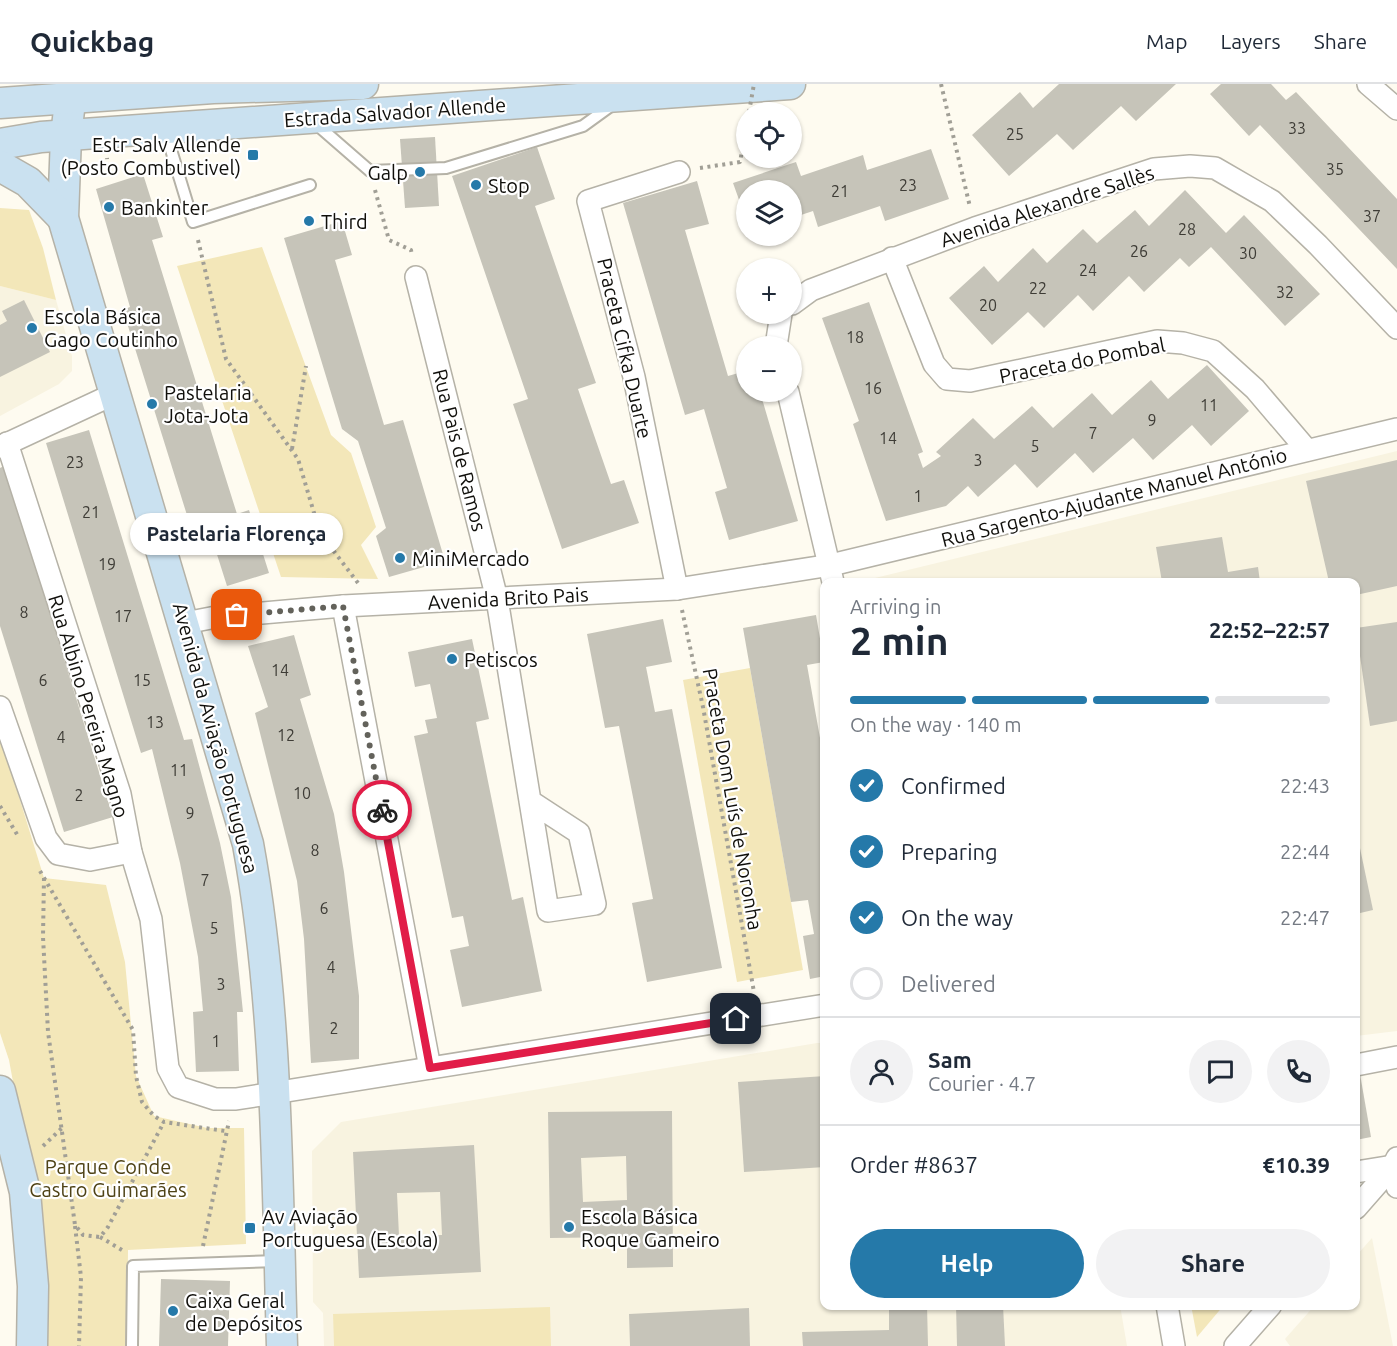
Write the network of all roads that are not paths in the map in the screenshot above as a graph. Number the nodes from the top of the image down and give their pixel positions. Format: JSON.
{"nodes":[{"id":1,"x":184,"y":84,"type":"edge"},
{"id":2,"x":363,"y":84,"type":"edge"},
{"id":3,"x":790,"y":84,"type":"edge"},
{"id":4,"x":1368,"y":84,"type":"edge"},
{"id":5,"x":213,"y":88,"type":"junction"},
{"id":6,"x":71,"y":91,"type":"edge"},
{"id":7,"x":625,"y":96,"type":"junction"},
{"id":8,"x":0,"y":103,"type":"edge"},
{"id":9,"x":1397,"y":109,"type":"edge"},
{"id":10,"x":308,"y":118,"type":"junction"},
{"id":11,"x":165,"y":129,"type":"junction"},
{"id":12,"x":66,"y":136,"type":"junction"},
{"id":13,"x":0,"y":144,"type":"edge"},
{"id":14,"x":0,"y":166,"type":"edge"},
{"id":15,"x":679,"y":172,"type":"road end"},
{"id":16,"x":310,"y":184,"type":"dead end"},
{"id":17,"x":63,"y":218,"type":"junction"},
{"id":18,"x":892,"y":258,"type":"junction"},
{"id":19,"x":416,"y":277,"type":"dead end"},
{"id":20,"x":802,"y":297,"type":"edge"},
{"id":21,"x":1397,"y":328,"type":"edge"},
{"id":22,"x":114,"y":394,"type":"junction"},
{"id":23,"x":790,"y":402,"type":"edge"},
{"id":24,"x":1397,"y":429,"type":"edge"},
{"id":25,"x":4,"y":445,"type":"edge"},
{"id":26,"x":1307,"y":450,"type":"junction"},
{"id":27,"x":832,"y":574,"type":"edge"},
{"id":28,"x":677,"y":589,"type":"junction"},
{"id":29,"x":497,"y":599,"type":"junction"},
{"id":30,"x":343,"y":606,"type":"junction"},
{"id":31,"x":185,"y":623,"type":"junction"},
{"id":32,"x":0,"y":707,"type":"edge"},
{"id":33,"x":530,"y":801,"type":"junction"},
{"id":34,"x":131,"y":852,"type":"junction"},
{"id":35,"x":820,"y":1006,"type":"edge"},
{"id":36,"x":1397,"y":1058,"type":"edge"},
{"id":37,"x":1360,"y":1064,"type":"edge"},
{"id":38,"x":430,"y":1068,"type":"junction"},
{"id":39,"x":0,"y":1091,"type":"edge"},
{"id":40,"x":273,"y":1093,"type":"junction"},
{"id":41,"x":1396,"y":1170,"type":"edge"},
{"id":42,"x":1360,"y":1172,"type":"edge"},
{"id":43,"x":13,"y":1194,"type":"edge"},
{"id":44,"x":1360,"y":1204,"type":"edge"},
{"id":45,"x":280,"y":1262,"type":"junction"},
{"id":46,"x":1168,"y":1310,"type":"edge"},
{"id":47,"x":1267,"y":1310,"type":"edge"},
{"id":48,"x":32,"y":1346,"type":"edge"},
{"id":49,"x":132,"y":1346,"type":"edge"},
{"id":50,"x":282,"y":1346,"type":"edge"},
{"id":51,"x":1174,"y":1346,"type":"edge"},
{"id":52,"x":1235,"y":1346,"type":"edge"}],
"edges":[{"from":1,"to":5,"type":"main road"},
{"from":2,"to":5,"type":"main road","name":"Estrada Salvador Allende"},
{"from":3,"to":7,"type":"main road","name":"Estrada Salvador Allende"},
{"from":4,"to":9,"type":"street"},
{"from":5,"to":6,"type":"main road","name":"Estrada Salvador Allende"},
{"from":6,"to":8,"type":"main road","name":"Estrada Salvador Allende"},
{"from":6,"to":12,"type":"main road","name":"Avenida da Aviação Portuguesa"},
{"from":7,"to":10,"type":"main road","name":"Estrada Salvador Allende"},
{"from":7,"to":10,"type":"lane"},
{"from":10,"to":11,"type":"main road","name":"Estrada Salvador Allende"},
{"from":11,"to":12,"type":"main road","name":"Estrada Salvador Allende"},
{"from":11,"to":16,"type":"lane"},
{"from":12,"to":13,"type":"main road","name":"Estrada Salvador Allende"},
{"from":12,"to":17,"type":"main road","name":"Avenida da Aviação Portuguesa"},
{"from":14,"to":17,"type":"main road","name":"Avenida da Aviação Portuguesa"},
{"from":15,"to":28,"type":"street","name":"Praceta Cifka Duarte"},
{"from":17,"to":22,"type":"main road","name":"Avenida da Aviação Portuguesa"},
{"from":18,"to":20,"type":"street","name":"Avenida Alexandre Sallès"},
{"from":18,"to":21,"type":"street","name":"Avenida Alexandre Sallès"},
{"from":18,"to":26,"type":"street","name":"Praceta do Pombal"},
{"from":19,"to":29,"type":"street","name":"Rua Pais de Ramos"},
{"from":22,"to":25,"type":"street"},
{"from":22,"to":31,"type":"main road","name":"Avenida da Aviação Portuguesa"},
{"from":23,"to":27,"type":"street"},
{"from":24,"to":26,"type":"street","name":"Rua Sargento-Ajudante Manuel António"},
{"from":25,"to":34,"type":"street","name":"Rua Albino Pereira Magno"},
{"from":26,"to":27,"type":"street","name":"Rua Sargento-Ajudante Manuel António"},
{"from":27,"to":28,"type":"street","name":"Avenida Brito Pais"},
{"from":28,"to":29,"type":"street","name":"Avenida Brito Pais"},
{"from":29,"to":30,"type":"street","name":"Avenida Brito Pais"},
{"from":29,"to":33,"type":"street","name":"Rua Pais de Ramos"},
{"from":30,"to":31,"type":"street","name":"Avenida Brito Pais"},
{"from":30,"to":38,"type":"street"},
{"from":31,"to":40,"type":"main road","name":"Avenida da Aviação Portuguesa"},
{"from":32,"to":34,"type":"street"},
{"from":33,"to":33,"type":"street","name":"Rua Pais de Ramos"},
{"from":34,"to":40,"type":"street","name":"Rua Albino Pereira Magno"},
{"from":35,"to":38,"type":"street","name":"Rua Albino Pereira Magno"},
{"from":36,"to":37,"type":"street"},
{"from":38,"to":40,"type":"street","name":"Rua Albino Pereira Magno"},
{"from":39,"to":43,"type":"main road"},
{"from":40,"to":45,"type":"main road","name":"Avenida da Aviação Portuguesa"},
{"from":41,"to":42,"type":"street"},
{"from":41,"to":44,"type":"street"},
{"from":43,"to":48,"type":"main road"},
{"from":45,"to":49,"type":"lane"},
{"from":45,"to":50,"type":"main road","name":"Avenida da Aviação Portuguesa"},
{"from":46,"to":51,"type":"street"},
{"from":47,"to":52,"type":"street"}]}
